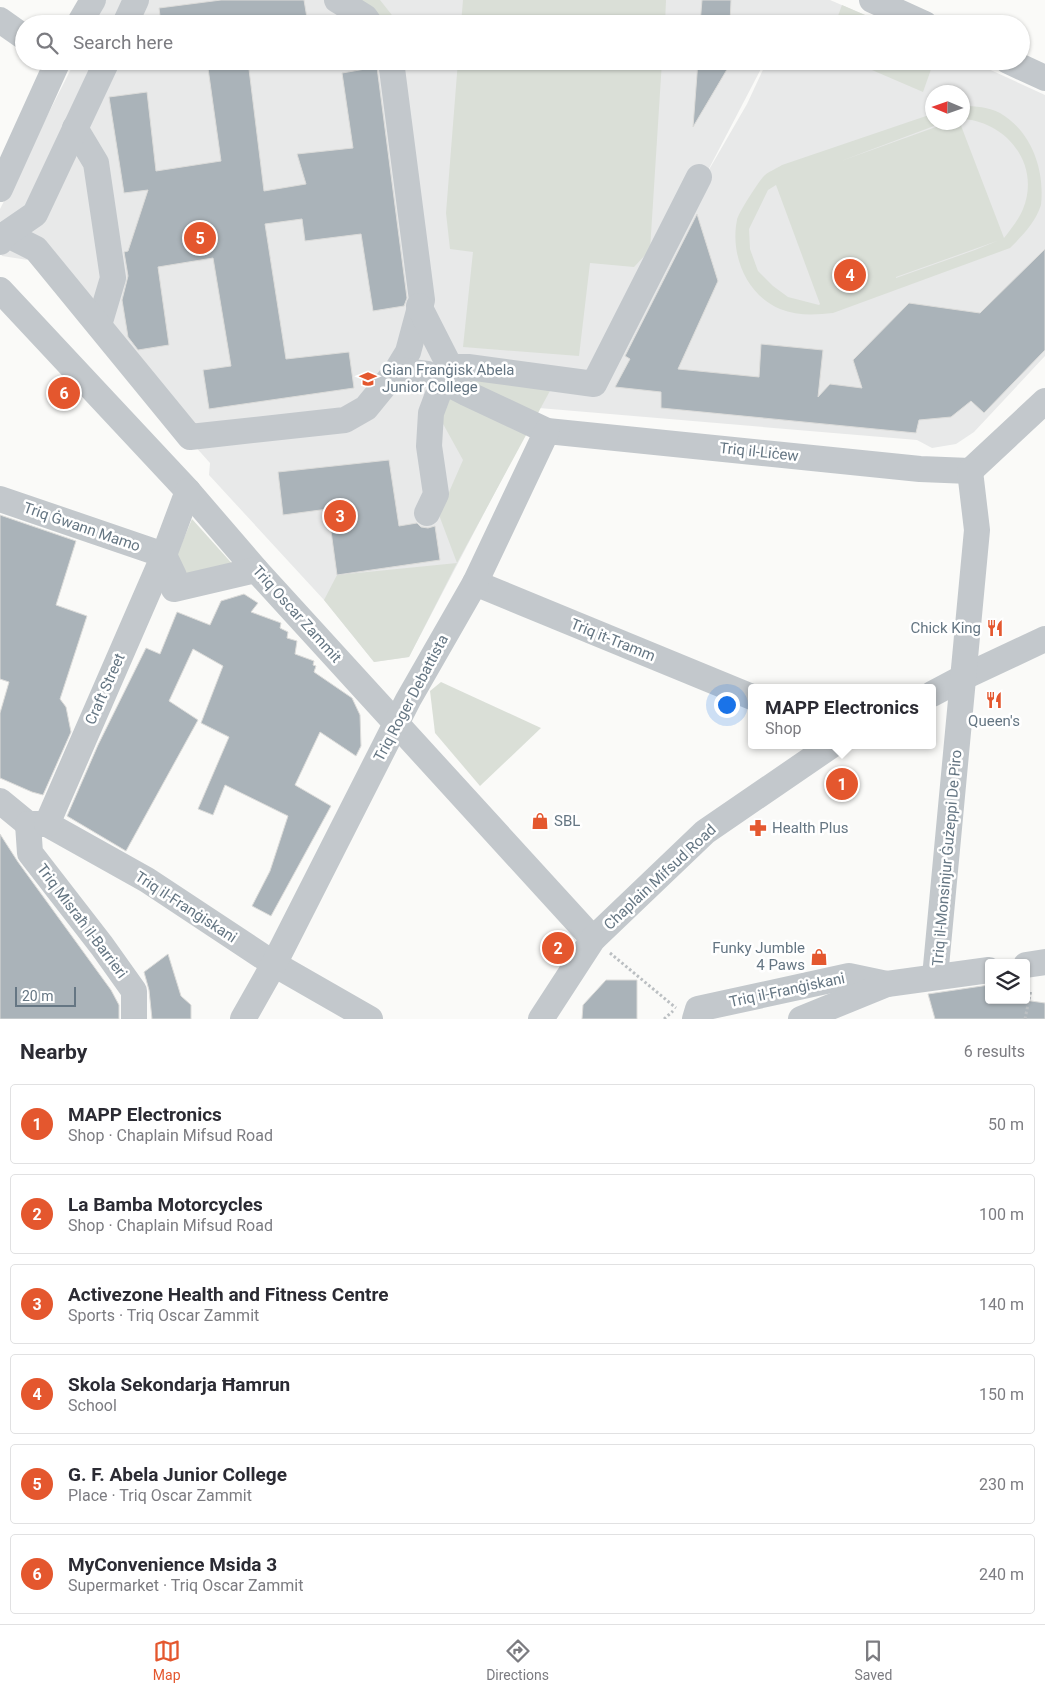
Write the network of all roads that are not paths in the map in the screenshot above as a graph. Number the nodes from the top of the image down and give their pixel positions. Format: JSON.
{"nodes":[{"id":1,"x":93,"y":0,"type":"edge"},
{"id":2,"x":136,"y":0,"type":"edge"},
{"id":3,"x":337,"y":0,"type":"edge"},
{"id":4,"x":872,"y":0,"type":"edge"},
{"id":5,"x":84,"y":15,"type":"edge"},
{"id":6,"x":129,"y":15,"type":"edge"},
{"id":7,"x":362,"y":15,"type":"edge"},
{"id":8,"x":905,"y":15,"type":"edge"},
{"id":9,"x":0,"y":20,"type":"edge"},
{"id":10,"x":15,"y":31,"type":"edge"},
{"id":11,"x":53,"y":70,"type":"edge"},
{"id":12,"x":103,"y":70,"type":"edge"},
{"id":13,"x":392,"y":70,"type":"edge"},
{"id":14,"x":1028,"y":70,"type":"edge"},
{"id":15,"x":1045,"y":78,"type":"edge"},
{"id":16,"x":75,"y":128,"type":"junction"},
{"id":17,"x":699,"y":176,"type":"dead end"},
{"id":18,"x":0,"y":189,"type":"edge"},
{"id":19,"x":3,"y":238,"type":"edge"},
{"id":20,"x":0,"y":290,"type":"edge"},
{"id":21,"x":419,"y":306,"type":"junction"},
{"id":22,"x":99,"y":326,"type":"junction"},
{"id":23,"x":397,"y":370,"type":"junction"},
{"id":24,"x":447,"y":374,"type":"junction"},
{"id":25,"x":1045,"y":401,"type":"edge"},
{"id":26,"x":547,"y":431,"type":"junction"},
{"id":27,"x":970,"y":471,"type":"junction"},
{"id":28,"x":188,"y":491,"type":"junction"},
{"id":29,"x":0,"y":499,"type":"edge"},
{"id":30,"x":427,"y":513,"type":"dead end"},
{"id":31,"x":164,"y":555,"type":"junction"},
{"id":32,"x":256,"y":570,"type":"junction"},
{"id":33,"x":475,"y":583,"type":"junction"},
{"id":34,"x":1045,"y":639,"type":"edge"},
{"id":35,"x":964,"y":677,"type":"junction"},
{"id":36,"x":936,"y":692,"type":"edge"},
{"id":37,"x":748,"y":696,"type":"edge"},
{"id":38,"x":396,"y":723,"type":"junction"},
{"id":39,"x":827,"y":749,"type":"edge"},
{"id":40,"x":0,"y":801,"type":"edge"},
{"id":41,"x":38,"y":824,"type":"junction"},
{"id":42,"x":593,"y":939,"type":"junction"},
{"id":43,"x":1045,"y":962,"type":"edge"},
{"id":44,"x":274,"y":964,"type":"junction"},
{"id":45,"x":1030,"y":964,"type":"edge"},
{"id":46,"x":985,"y":971,"type":"edge"},
{"id":47,"x":936,"y":977,"type":"junction"},
{"id":48,"x":887,"y":984,"type":"junction"},
{"id":49,"x":686,"y":1014,"type":"edge"},
{"id":50,"x":134,"y":1019,"type":"edge"},
{"id":51,"x":243,"y":1019,"type":"edge"},
{"id":52,"x":370,"y":1019,"type":"edge"},
{"id":53,"x":541,"y":1019,"type":"edge"},
{"id":54,"x":801,"y":1019,"type":"edge"}],
"edges":[{"from":1,"to":5,"type":"street"},
{"from":2,"to":6,"type":"street"},
{"from":3,"to":7,"type":"street"},
{"from":4,"to":8,"type":"street"},
{"from":9,"to":10,"type":"street"},
{"from":11,"to":18,"type":"street"},
{"from":12,"to":16,"type":"street"},
{"from":13,"to":21,"type":"street"},
{"from":14,"to":15,"type":"street"},
{"from":16,"to":19,"type":"street"},
{"from":16,"to":22,"type":"street"},
{"from":17,"to":24,"type":"street"},
{"from":19,"to":22,"type":"street"},
{"from":20,"to":28,"type":"street","name":"Triq Oscar Zammit"},
{"from":21,"to":23,"type":"street"},
{"from":21,"to":24,"type":"street"},
{"from":22,"to":23,"type":"street"},
{"from":23,"to":24,"type":"street"},
{"from":24,"to":26,"type":"street","name":"Triq il-Liċew"},
{"from":24,"to":30,"type":"street"},
{"from":25,"to":27,"type":"street"},
{"from":26,"to":27,"type":"street","name":"Triq il-Liċew"},
{"from":26,"to":33,"type":"street","name":"Triq Roger Debattista"},
{"from":27,"to":35,"type":"street","name":"Triq il-Monsinjur Ġużeppi De Piro"},
{"from":28,"to":31,"type":"street","name":"Craft Street"},
{"from":28,"to":32,"type":"street","name":"Triq Oscar Zammit"},
{"from":29,"to":31,"type":"street","name":"Triq Ġwann Mamo"},
{"from":31,"to":32,"type":"street"},
{"from":31,"to":41,"type":"street","name":"Craft Street"},
{"from":32,"to":38,"type":"street","name":"Triq Oscar Zammit"},
{"from":33,"to":37,"type":"street","name":"Triq it-Tramm"},
{"from":33,"to":38,"type":"street","name":"Triq Roger Debattista"},
{"from":34,"to":35,"type":"street"},
{"from":35,"to":36,"type":"street"},
{"from":35,"to":47,"type":"street","name":"Triq il-Monsinjur Ġużeppi De Piro"},
{"from":38,"to":42,"type":"street","name":"Triq Oscar Zammit"},
{"from":38,"to":44,"type":"street","name":"Triq Roger Debattista"},
{"from":39,"to":42,"type":"street","name":"Chaplain Mifsud Road"},
{"from":40,"to":41,"type":"street","name":"Triq il-Franġiskani"},
{"from":41,"to":44,"type":"street","name":"Triq il-Franġiskani"},
{"from":41,"to":50,"type":"street","name":"Triq Misraħ il-Barrieri"},
{"from":42,"to":53,"type":"street","name":"Chaplain Mifsud Road"},
{"from":43,"to":45,"type":"street"},
{"from":44,"to":51,"type":"street"},
{"from":44,"to":52,"type":"street","name":"Triq il-Franġiskani"},
{"from":46,"to":47,"type":"street","name":"Triq il-Franġiskani"},
{"from":47,"to":48,"type":"street","name":"Triq il-Franġiskani"},
{"from":48,"to":49,"type":"street","name":"Triq il-Franġiskani"},
{"from":48,"to":54,"type":"street","name":"Triq il-Franġiskani"}]}
